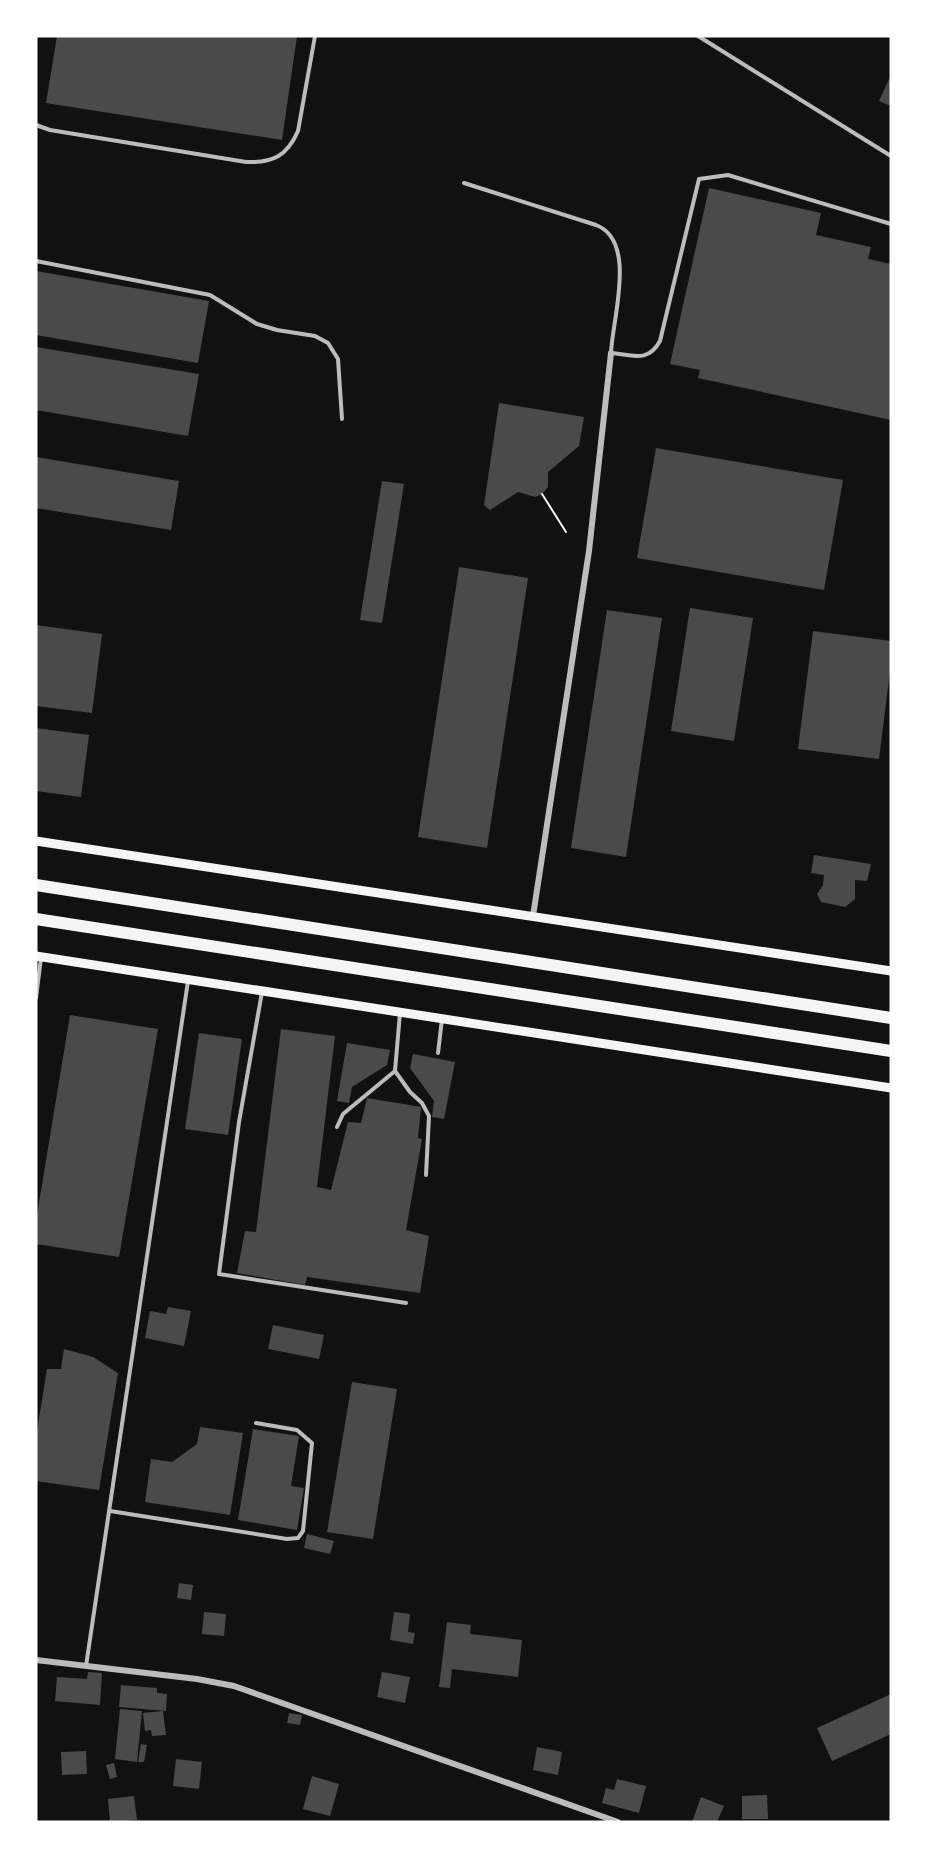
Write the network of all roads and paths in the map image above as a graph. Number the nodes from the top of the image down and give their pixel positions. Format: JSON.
{"nodes":[{"id":1,"x":315,"y":36,"type":"edge"},
{"id":2,"x":698,"y":36,"type":"edge"},
{"id":3,"x":36,"y":125,"type":"edge"},
{"id":4,"x":891,"y":156,"type":"edge"},
{"id":5,"x":464,"y":183,"type":"dead end"},
{"id":6,"x":891,"y":224,"type":"edge"},
{"id":7,"x":36,"y":261,"type":"edge"},
{"id":8,"x":611,"y":353,"type":"junction"},
{"id":9,"x":342,"y":419,"type":"dead end"},
{"id":10,"x":542,"y":494,"type":"dead end"},
{"id":11,"x":566,"y":532,"type":"dead end"},
{"id":12,"x":36,"y":842,"type":"edge"},
{"id":13,"x":36,"y":885,"type":"edge"},
{"id":14,"x":533,"y":916,"type":"junction"},
{"id":15,"x":36,"y":919,"type":"edge"},
{"id":16,"x":39,"y":957,"type":"edge"},
{"id":17,"x":891,"y":971,"type":"edge"},
{"id":18,"x":189,"y":979,"type":"junction"},
{"id":19,"x":262,"y":991,"type":"junction"},
{"id":20,"x":36,"y":998,"type":"edge"},
{"id":21,"x":400,"y":1012,"type":"junction"},
{"id":22,"x":891,"y":1018,"type":"edge"},
{"id":23,"x":442,"y":1019,"type":"junction"},
{"id":24,"x":891,"y":1050,"type":"edge"},
{"id":25,"x":438,"y":1053,"type":"dead end"},
{"id":26,"x":395,"y":1071,"type":"junction"},
{"id":27,"x":891,"y":1088,"type":"edge"},
{"id":28,"x":337,"y":1127,"type":"dead end"},
{"id":29,"x":426,"y":1175,"type":"dead end"},
{"id":30,"x":406,"y":1303,"type":"dead end"},
{"id":31,"x":256,"y":1424,"type":"dead end"},
{"id":32,"x":110,"y":1511,"type":"junction"},
{"id":33,"x":36,"y":1660,"type":"edge"},
{"id":34,"x":86,"y":1666,"type":"junction"},
{"id":35,"x":618,"y":1822,"type":"edge"}],
"edges":[{"from":1,"to":3,"type":"lane"},
{"from":2,"to":4,"type":"lane"},
{"from":5,"to":8,"type":"lane"},
{"from":6,"to":8,"type":"lane"},
{"from":7,"to":9,"type":"lane"},
{"from":8,"to":14,"type":"street"},
{"from":10,"to":11,"type":"path"},
{"from":12,"to":14,"type":"main road"},
{"from":13,"to":22,"type":"highway"},
{"from":14,"to":17,"type":"main road"},
{"from":15,"to":24,"type":"highway"},
{"from":16,"to":18,"type":"main road"},
{"from":16,"to":20,"type":"lane"},
{"from":18,"to":19,"type":"main road"},
{"from":18,"to":32,"type":"lane"},
{"from":19,"to":21,"type":"main road"},
{"from":19,"to":30,"type":"lane"},
{"from":21,"to":23,"type":"main road"},
{"from":21,"to":26,"type":"lane"},
{"from":23,"to":25,"type":"lane"},
{"from":23,"to":27,"type":"main road"},
{"from":26,"to":28,"type":"lane"},
{"from":26,"to":29,"type":"lane"},
{"from":31,"to":32,"type":"lane"},
{"from":32,"to":34,"type":"lane"},
{"from":33,"to":34,"type":"street"},
{"from":34,"to":35,"type":"street"}]}
